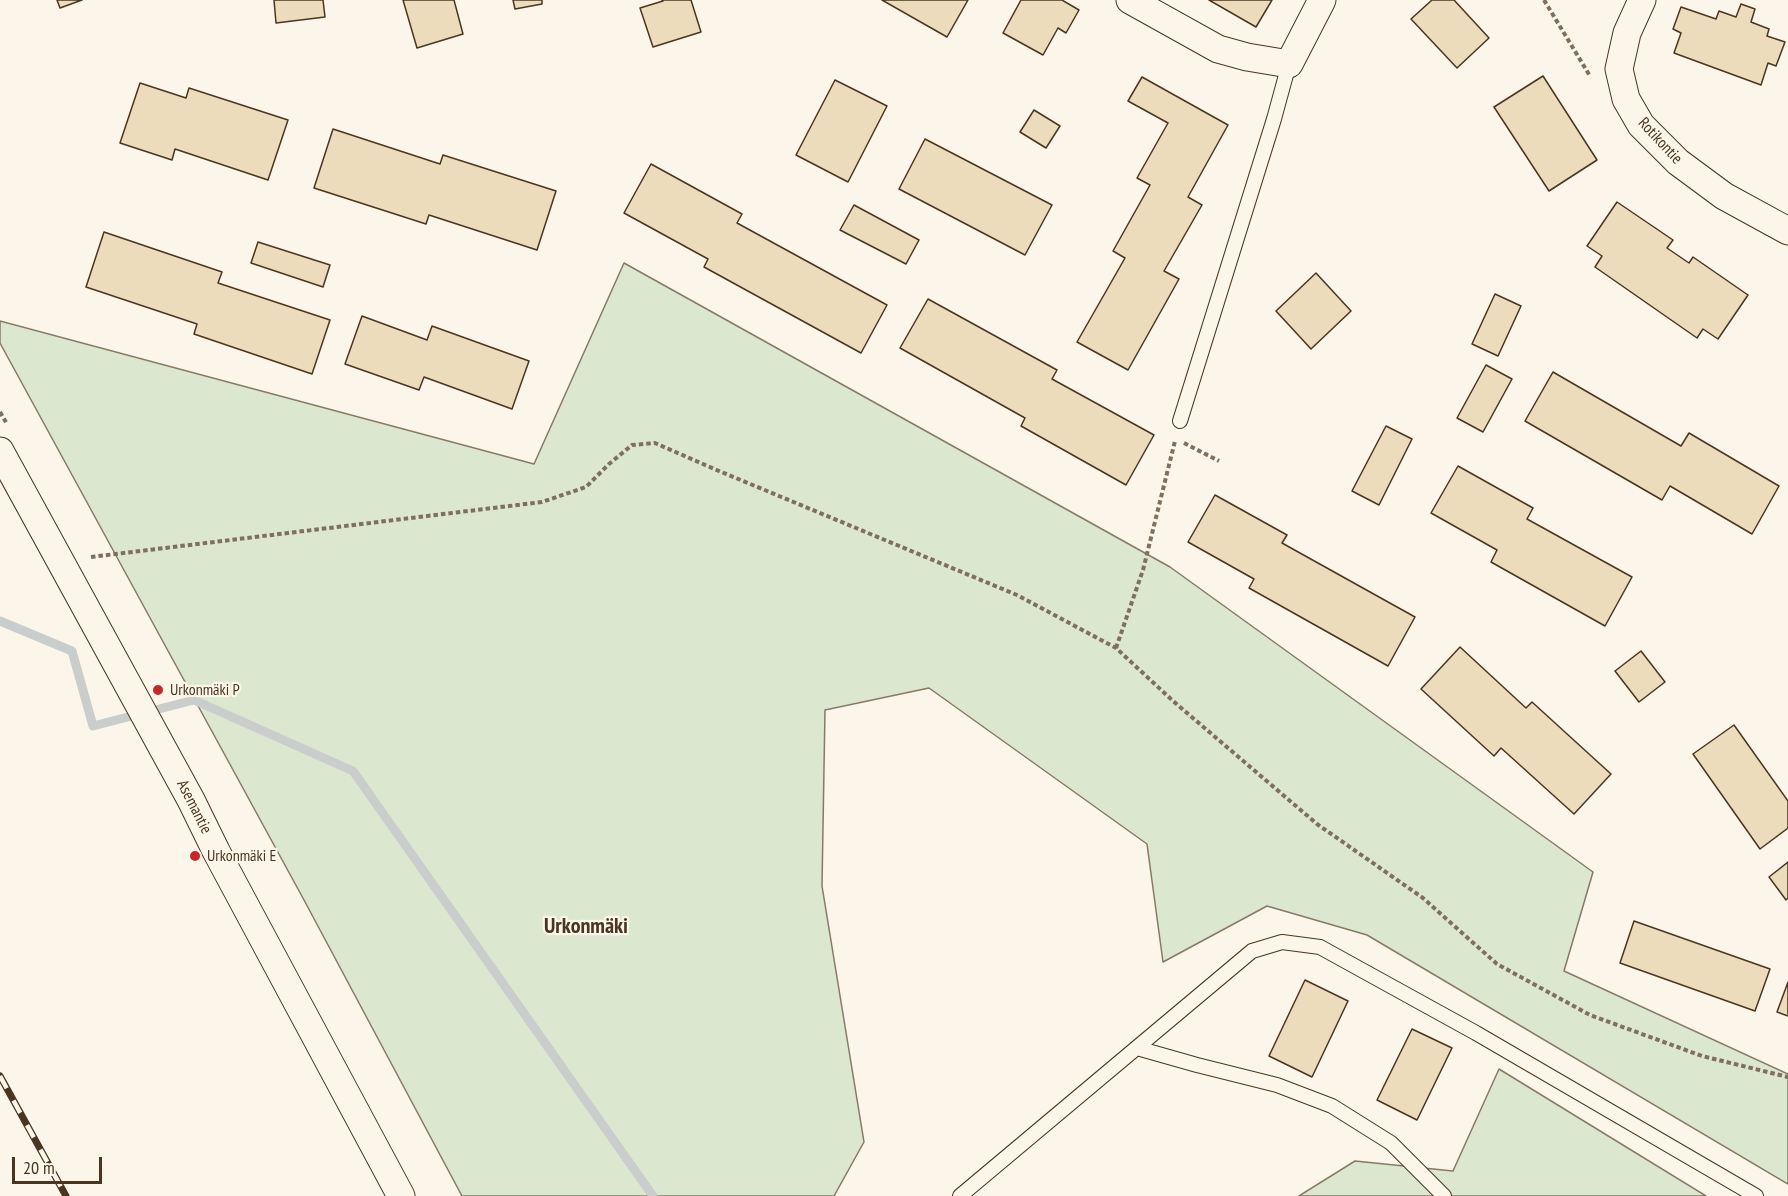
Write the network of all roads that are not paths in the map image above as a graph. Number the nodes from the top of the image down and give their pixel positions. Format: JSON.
{"nodes":[{"id":1,"x":1130,"y":0,"type":"edge"},
{"id":2,"x":1322,"y":0,"type":"edge"},
{"id":3,"x":1642,"y":0,"type":"edge"},
{"id":4,"x":1289,"y":64,"type":"junction"},
{"id":5,"x":1788,"y":231,"type":"edge"},
{"id":6,"x":1180,"y":421,"type":"dead end"},
{"id":7,"x":0,"y":451,"type":"edge"},
{"id":8,"x":1137,"y":1048,"type":"junction"},
{"id":9,"x":401,"y":1196,"type":"edge"},
{"id":10,"x":960,"y":1196,"type":"edge"},
{"id":11,"x":1444,"y":1196,"type":"edge"},
{"id":12,"x":1756,"y":1196,"type":"edge"}],
"edges":[{"from":1,"to":4,"type":"street"},
{"from":2,"to":4,"type":"street"},
{"from":3,"to":5,"type":"street","name":"Rotikontie"},
{"from":4,"to":6,"type":"lane"},
{"from":7,"to":9,"type":"street","name":"Asemantie"},
{"from":8,"to":10,"type":"lane"},
{"from":8,"to":11,"type":"lane"},
{"from":8,"to":12,"type":"lane"}]}
